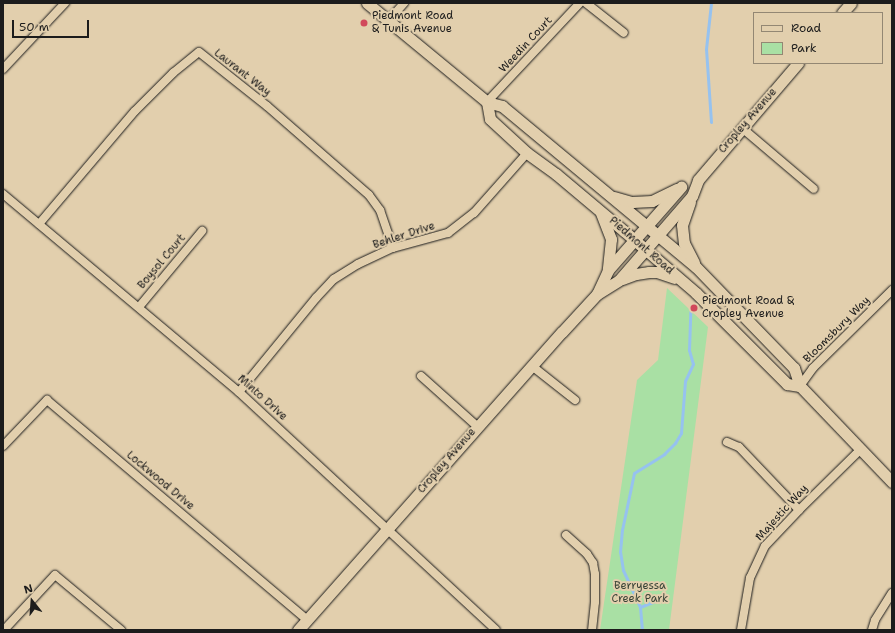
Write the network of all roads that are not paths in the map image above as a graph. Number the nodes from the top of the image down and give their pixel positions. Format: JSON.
{"nodes":[{"id":1,"x":65,"y":3,"type":"edge"},
{"id":2,"x":367,"y":3,"type":"edge"},
{"id":3,"x":404,"y":3,"type":"edge"},
{"id":4,"x":580,"y":3,"type":"edge"},
{"id":5,"x":586,"y":3,"type":"edge"},
{"id":6,"x":851,"y":3,"type":"edge"},
{"id":7,"x":843,"y":12,"type":"edge"},
{"id":8,"x":388,"y":21,"type":"junction"},
{"id":9,"x":624,"y":33,"type":"dead end"},
{"id":10,"x":797,"y":64,"type":"edge"},
{"id":11,"x":3,"y":69,"type":"edge"},
{"id":12,"x":487,"y":102,"type":"junction"},
{"id":13,"x":742,"y":128,"type":"junction"},
{"id":14,"x":527,"y":152,"type":"junction"},
{"id":15,"x":698,"y":180,"type":"junction"},
{"id":16,"x":681,"y":187,"type":"junction"},
{"id":17,"x":814,"y":189,"type":"dead end"},
{"id":18,"x":3,"y":194,"type":"edge"},
{"id":19,"x":608,"y":195,"type":"junction"},
{"id":20,"x":692,"y":196,"type":"junction"},
{"id":21,"x":600,"y":211,"type":"junction"},
{"id":22,"x":39,"y":224,"type":"junction"},
{"id":23,"x":646,"y":226,"type":"junction"},
{"id":24,"x":202,"y":231,"type":"dead end"},
{"id":25,"x":658,"y":236,"type":"junction"},
{"id":26,"x":634,"y":240,"type":"junction"},
{"id":27,"x":393,"y":248,"type":"junction"},
{"id":28,"x":646,"y":250,"type":"junction"},
{"id":29,"x":696,"y":267,"type":"junction"},
{"id":30,"x":608,"y":270,"type":"junction"},
{"id":31,"x":619,"y":280,"type":"junction"},
{"id":32,"x":681,"y":280,"type":"junction"},
{"id":33,"x":892,"y":290,"type":"edge"},
{"id":34,"x":598,"y":294,"type":"junction"},
{"id":35,"x":138,"y":307,"type":"junction"},
{"id":36,"x":532,"y":366,"type":"junction"},
{"id":37,"x":421,"y":376,"type":"dead end"},
{"id":38,"x":800,"y":386,"type":"junction"},
{"id":39,"x":239,"y":392,"type":"junction"},
{"id":40,"x":575,"y":400,"type":"dead end"},
{"id":41,"x":478,"y":427,"type":"junction"},
{"id":42,"x":727,"y":442,"type":"dead end"},
{"id":43,"x":3,"y":446,"type":"edge"},
{"id":44,"x":860,"y":450,"type":"junction"},
{"id":45,"x":892,"y":482,"type":"edge"},
{"id":46,"x":799,"y":510,"type":"junction"},
{"id":47,"x":388,"y":528,"type":"junction"},
{"id":48,"x":566,"y":535,"type":"dead end"},
{"id":49,"x":892,"y":593,"type":"edge"},
{"id":50,"x":307,"y":620,"type":"junction"},
{"id":51,"x":4,"y":630,"type":"edge"},
{"id":52,"x":121,"y":630,"type":"edge"},
{"id":53,"x":298,"y":630,"type":"edge"},
{"id":54,"x":496,"y":630,"type":"edge"},
{"id":55,"x":592,"y":630,"type":"edge"},
{"id":56,"x":741,"y":630,"type":"edge"},
{"id":57,"x":872,"y":630,"type":"edge"}],
"edges":[{"from":1,"to":11,"type":"street"},
{"from":2,"to":8,"type":"main road","name":"Piedmont Road"},
{"from":3,"to":8,"type":"street"},
{"from":4,"to":12,"type":"street","name":"Weedin Court"},
{"from":5,"to":9,"type":"street"},
{"from":6,"to":7,"type":"main road"},
{"from":8,"to":12,"type":"main road","name":"Piedmont Road"},
{"from":10,"to":13,"type":"main road","name":"Cropley Avenue"},
{"from":12,"to":14,"type":"main road","name":"Piedmont Road"},
{"from":12,"to":19,"type":"main road","name":"Piedmont Road"},
{"from":13,"to":15,"type":"main road","name":"Cropley Avenue"},
{"from":13,"to":17,"type":"street"},
{"from":14,"to":21,"type":"main road","name":"Piedmont Road"},
{"from":14,"to":27,"type":"street","name":"Behler Drive"},
{"from":15,"to":16,"type":"main road","name":"Cropley Avenue"},
{"from":15,"to":20,"type":"main road","name":"Cropley Avenue"},
{"from":16,"to":19,"type":"main road"},
{"from":16,"to":23,"type":"main road","name":"Cropley Avenue"},
{"from":18,"to":22,"type":"street","name":"Minto Drive"},
{"from":19,"to":23,"type":"main road","name":"Piedmont Road"},
{"from":20,"to":25,"type":"main road","name":"Cropley Avenue"},
{"from":20,"to":29,"type":"main road"},
{"from":21,"to":26,"type":"main road","name":"Piedmont Road"},
{"from":21,"to":30,"type":"main road"},
{"from":22,"to":27,"type":"street","name":"Laurant Way"},
{"from":22,"to":35,"type":"street","name":"Minto Drive"},
{"from":23,"to":25,"type":"main road","name":"Piedmont Road"},
{"from":23,"to":26,"type":"main road","name":"Cropley Avenue"},
{"from":24,"to":35,"type":"street","name":"Boysol Court"},
{"from":25,"to":28,"type":"main road","name":"Cropley Avenue"},
{"from":25,"to":29,"type":"main road","name":"Piedmont Road"},
{"from":26,"to":28,"type":"main road","name":"Piedmont Road"},
{"from":26,"to":30,"type":"main road","name":"Cropley Avenue"},
{"from":27,"to":39,"type":"street","name":"Behler Drive"},
{"from":28,"to":31,"type":"main road","name":"Cropley Avenue"},
{"from":28,"to":32,"type":"main road","name":"Piedmont Road"},
{"from":29,"to":38,"type":"main road","name":"Piedmont Road"},
{"from":30,"to":34,"type":"main road","name":"Cropley Avenue"},
{"from":31,"to":32,"type":"main road"},
{"from":31,"to":34,"type":"main road","name":"Cropley Avenue"},
{"from":32,"to":38,"type":"main road","name":"Piedmont Road"},
{"from":33,"to":38,"type":"street","name":"Bloomsbury Way"},
{"from":34,"to":36,"type":"main road","name":"Cropley Avenue"},
{"from":35,"to":39,"type":"street","name":"Minto Drive"},
{"from":36,"to":40,"type":"street"},
{"from":36,"to":41,"type":"main road","name":"Cropley Avenue"},
{"from":37,"to":41,"type":"street"},
{"from":38,"to":44,"type":"main road","name":"Piedmont Road"},
{"from":39,"to":47,"type":"street","name":"Minto Drive"},
{"from":41,"to":47,"type":"main road","name":"Cropley Avenue"},
{"from":42,"to":46,"type":"street"},
{"from":43,"to":50,"type":"street","name":"Lockwood Drive"},
{"from":44,"to":45,"type":"main road","name":"Piedmont Road"},
{"from":44,"to":46,"type":"street","name":"Majestic Way"},
{"from":46,"to":56,"type":"street","name":"Majestic Way"},
{"from":47,"to":50,"type":"main road","name":"Cropley Avenue"},
{"from":47,"to":54,"type":"street","name":"Minto Drive"},
{"from":48,"to":55,"type":"street"},
{"from":49,"to":57,"type":"street"},
{"from":50,"to":53,"type":"main road","name":"Cropley Avenue"},
{"from":51,"to":52,"type":"street"}]}
